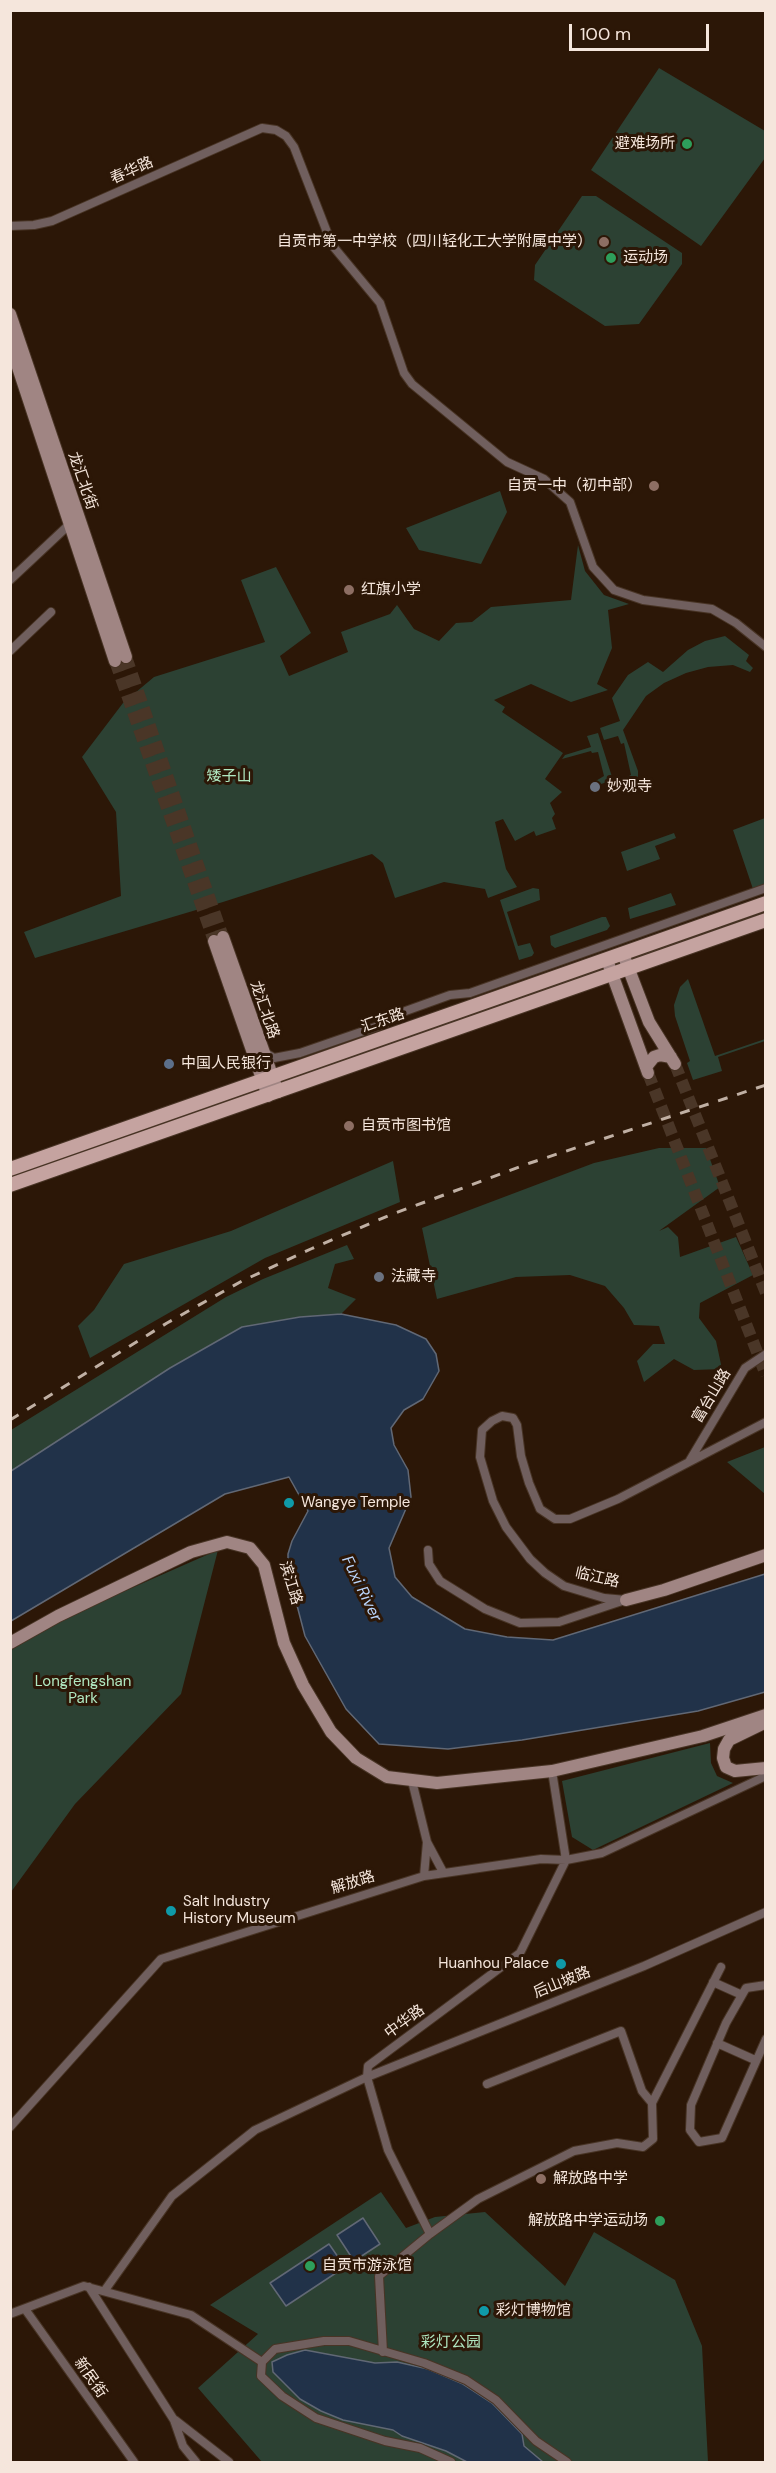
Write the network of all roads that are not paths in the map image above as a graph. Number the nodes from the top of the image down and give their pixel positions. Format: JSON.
{"nodes":[{"id":1,"x":10,"y":226,"type":"edge"},
{"id":2,"x":10,"y":314,"type":"edge"},
{"id":3,"x":10,"y":343,"type":"edge"},
{"id":4,"x":74,"y":521,"type":"junction"},
{"id":5,"x":10,"y":580,"type":"edge"},
{"id":6,"x":51,"y":612,"type":"dead end"},
{"id":7,"x":765,"y":647,"type":"edge"},
{"id":8,"x":10,"y":651,"type":"edge"},
{"id":9,"x":120,"y":659,"type":"tunnel mouth"},
{"id":10,"x":765,"y":888,"type":"edge"},
{"id":11,"x":765,"y":903,"type":"edge"},
{"id":12,"x":765,"y":921,"type":"edge"},
{"id":13,"x":623,"y":954,"type":"junction"},
{"id":14,"x":607,"y":960,"type":"junction"},
{"id":15,"x":629,"y":969,"type":"junction"},
{"id":16,"x":613,"y":975,"type":"junction"},
{"id":17,"x":263,"y":1051,"type":"junction"},
{"id":18,"x":268,"y":1079,"type":"junction"},
{"id":19,"x":273,"y":1094,"type":"junction"},
{"id":20,"x":10,"y":1169,"type":"edge"},
{"id":21,"x":10,"y":1185,"type":"edge"},
{"id":22,"x":765,"y":1354,"type":"edge"},
{"id":23,"x":765,"y":1422,"type":"edge"},
{"id":24,"x":690,"y":1460,"type":"junction"},
{"id":25,"x":428,"y":1550,"type":"dead end"},
{"id":26,"x":765,"y":1555,"type":"edge"},
{"id":27,"x":626,"y":1600,"type":"junction"},
{"id":28,"x":10,"y":1635,"type":"edge"},
{"id":29,"x":10,"y":1643,"type":"edge"},
{"id":30,"x":765,"y":1715,"type":"edge"},
{"id":31,"x":765,"y":1722,"type":"edge"},
{"id":32,"x":765,"y":1768,"type":"edge"},
{"id":33,"x":552,"y":1770,"type":"junction"},
{"id":34,"x":765,"y":1776,"type":"edge"},
{"id":35,"x":412,"y":1781,"type":"junction"},
{"id":36,"x":427,"y":1842,"type":"junction"},
{"id":37,"x":566,"y":1860,"type":"junction"},
{"id":38,"x":443,"y":1872,"type":"junction"},
{"id":39,"x":424,"y":1876,"type":"junction"},
{"id":40,"x":765,"y":1912,"type":"edge"},
{"id":41,"x":721,"y":1967,"type":"dead end"},
{"id":42,"x":713,"y":1982,"type":"junction"},
{"id":43,"x":765,"y":1985,"type":"edge"},
{"id":44,"x":742,"y":1995,"type":"junction"},
{"id":45,"x":765,"y":2039,"type":"edge"},
{"id":46,"x":717,"y":2043,"type":"junction"},
{"id":47,"x":755,"y":2060,"type":"junction"},
{"id":48,"x":367,"y":2077,"type":"junction"},
{"id":49,"x":487,"y":2084,"type":"dead end"},
{"id":50,"x":652,"y":2103,"type":"junction"},
{"id":51,"x":10,"y":2127,"type":"edge"},
{"id":52,"x":430,"y":2234,"type":"junction"},
{"id":53,"x":89,"y":2287,"type":"junction"},
{"id":54,"x":105,"y":2290,"type":"junction"},
{"id":55,"x":25,"y":2309,"type":"junction"},
{"id":56,"x":10,"y":2314,"type":"edge"},
{"id":57,"x":383,"y":2352,"type":"junction"},
{"id":58,"x":262,"y":2362,"type":"junction"},
{"id":59,"x":174,"y":2420,"type":"junction"},
{"id":60,"x":134,"y":2463,"type":"edge"},
{"id":61,"x":196,"y":2463,"type":"edge"},
{"id":62,"x":229,"y":2463,"type":"edge"},
{"id":63,"x":451,"y":2463,"type":"edge"},
{"id":64,"x":567,"y":2463,"type":"edge"}],
"edges":[{"from":1,"to":7,"type":"street","name":"春华路"},
{"from":2,"to":4,"type":"main road","name":"龙汇北街"},
{"from":3,"to":4,"type":"main road","name":"龙汇北街"},
{"from":4,"to":5,"type":"street"},
{"from":4,"to":9,"type":"main road","name":"龙汇北街"},
{"from":6,"to":8,"type":"street"},
{"from":10,"to":17,"type":"street"},
{"from":11,"to":13,"type":"main road","name":"汇东路"},
{"from":12,"to":15,"type":"main road"},
{"from":13,"to":14,"type":"main road","name":"汇东路"},
{"from":13,"to":15,"type":"main road"},
{"from":14,"to":16,"type":"main road"},
{"from":14,"to":18,"type":"main road","name":"汇东路"},
{"from":15,"to":16,"type":"main road"},
{"from":15,"to":16,"type":"main road"},
{"from":16,"to":19,"type":"main road"},
{"from":17,"to":18,"type":"main road","name":"龙汇北路"},
{"from":17,"to":18,"type":"main road","name":"龙汇北路"},
{"from":18,"to":19,"type":"main road","name":"龙汇北路"},
{"from":18,"to":20,"type":"main road","name":"汇东路"},
{"from":19,"to":21,"type":"main road"},
{"from":22,"to":24,"type":"street","name":"富台山路"},
{"from":23,"to":24,"type":"street"},
{"from":24,"to":27,"type":"street","name":"临江路"},
{"from":25,"to":27,"type":"street"},
{"from":26,"to":27,"type":"main road","name":"临江路"},
{"from":28,"to":35,"type":"main road","name":"滨江路"},
{"from":29,"to":35,"type":"main road","name":"滨江路"},
{"from":30,"to":33,"type":"main road","name":"滨江路"},
{"from":31,"to":32,"type":"main road"},
{"from":33,"to":35,"type":"main road","name":"滨江路"},
{"from":33,"to":37,"type":"street"},
{"from":34,"to":37,"type":"street","name":"解放路"},
{"from":35,"to":36,"type":"street"},
{"from":36,"to":38,"type":"street"},
{"from":36,"to":39,"type":"street"},
{"from":37,"to":38,"type":"street","name":"解放路"},
{"from":37,"to":48,"type":"street","name":"中华路"},
{"from":38,"to":39,"type":"street","name":"解放路"},
{"from":39,"to":51,"type":"street","name":"解放路"},
{"from":40,"to":48,"type":"street","name":"后山坡路"},
{"from":41,"to":42,"type":"street"},
{"from":42,"to":44,"type":"street"},
{"from":42,"to":50,"type":"street"},
{"from":43,"to":44,"type":"street"},
{"from":44,"to":46,"type":"street"},
{"from":45,"to":47,"type":"street"},
{"from":46,"to":47,"type":"street"},
{"from":46,"to":47,"type":"street"},
{"from":48,"to":52,"type":"street"},
{"from":48,"to":54,"type":"street","name":"后山坡路"},
{"from":49,"to":50,"type":"street"},
{"from":50,"to":52,"type":"street"},
{"from":52,"to":57,"type":"street"},
{"from":53,"to":54,"type":"street"},
{"from":53,"to":55,"type":"street"},
{"from":53,"to":59,"type":"street"},
{"from":54,"to":58,"type":"street"},
{"from":55,"to":56,"type":"street"},
{"from":55,"to":60,"type":"street","name":"新民街"},
{"from":57,"to":58,"type":"street"},
{"from":57,"to":64,"type":"street"},
{"from":58,"to":63,"type":"street"},
{"from":59,"to":61,"type":"street"},
{"from":59,"to":62,"type":"street"}]}
